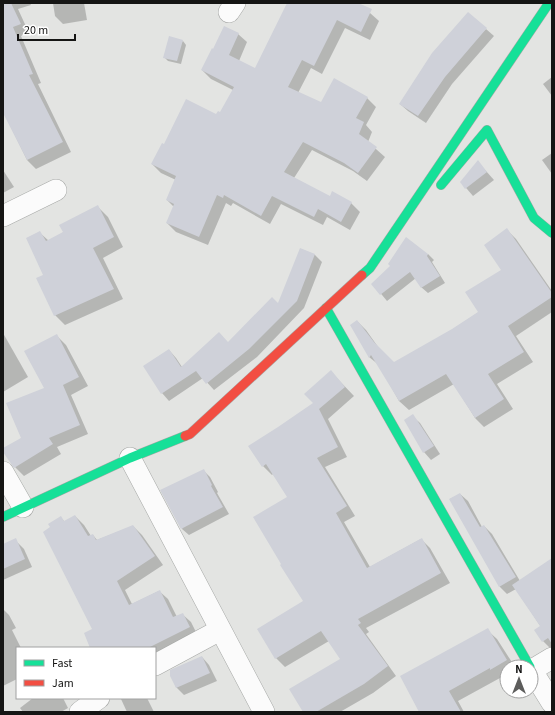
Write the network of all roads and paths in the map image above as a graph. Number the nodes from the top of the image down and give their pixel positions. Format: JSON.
{"nodes":[{"id":1,"x":548,"y":3,"type":"edge"},
{"id":2,"x":56,"y":190,"type":"dead end"},
{"id":3,"x":436,"y":190,"type":"dead end"},
{"id":4,"x":421,"y":208,"type":"dead end"},
{"id":5,"x":3,"y":216,"type":"edge"},
{"id":6,"x":552,"y":233,"type":"edge"},
{"id":7,"x":370,"y":268,"type":"junction"},
{"id":8,"x":326,"y":308,"type":"junction"},
{"id":9,"x":130,"y":458,"type":"junction"},
{"id":10,"x":3,"y":472,"type":"edge"},
{"id":11,"x":23,"y":507,"type":"junction"},
{"id":12,"x":3,"y":517,"type":"edge"},
{"id":13,"x":220,"y":630,"type":"junction"},
{"id":14,"x":552,"y":658,"type":"edge"},
{"id":15,"x":525,"y":659,"type":"edge"},
{"id":16,"x":156,"y":663,"type":"edge"},
{"id":17,"x":539,"y":665,"type":"edge"},
{"id":18,"x":539,"y":682,"type":"edge"},
{"id":19,"x":98,"y":699,"type":"edge"},
{"id":20,"x":552,"y":703,"type":"edge"},
{"id":21,"x":80,"y":712,"type":"edge"},
{"id":22,"x":264,"y":712,"type":"edge"}],
"edges":[{"from":1,"to":7,"type":"street"},
{"from":2,"to":5,"type":"street"},
{"from":3,"to":6,"type":"street"},
{"from":4,"to":7,"type":"street"},
{"from":7,"to":8,"type":"street"},
{"from":8,"to":9,"type":"street"},
{"from":8,"to":15,"type":"street"},
{"from":9,"to":11,"type":"street"},
{"from":9,"to":13,"type":"street"},
{"from":10,"to":11,"type":"street"},
{"from":11,"to":12,"type":"street"},
{"from":13,"to":16,"type":"street"},
{"from":13,"to":22,"type":"street"},
{"from":14,"to":17,"type":"street"},
{"from":18,"to":20,"type":"street"},
{"from":19,"to":21,"type":"street"}]}
